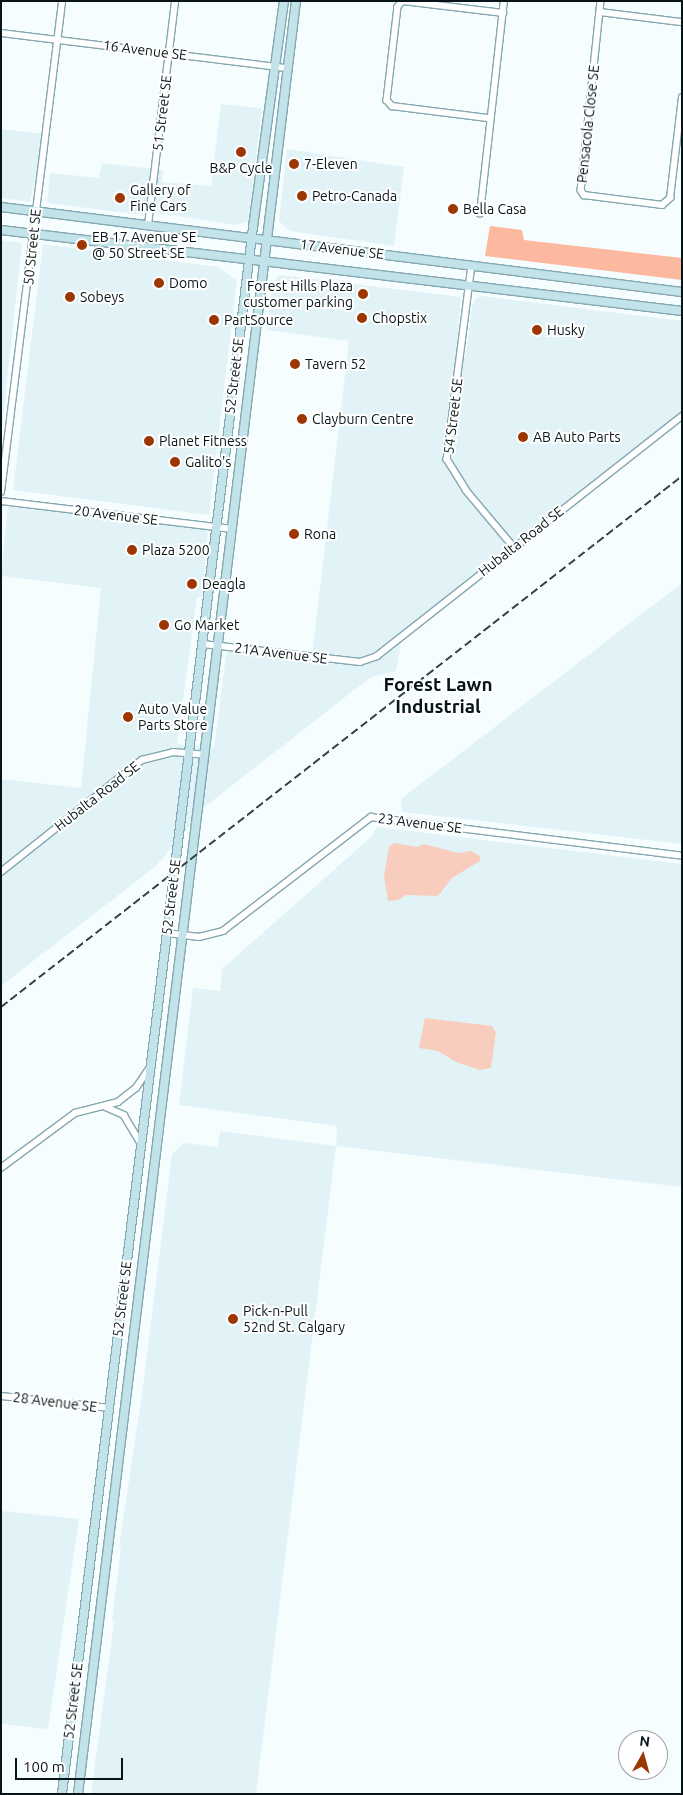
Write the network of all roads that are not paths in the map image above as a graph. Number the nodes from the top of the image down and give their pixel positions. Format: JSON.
{"nodes":[{"id":1,"x":62,"y":1,"type":"edge"},
{"id":2,"x":175,"y":1,"type":"edge"},
{"id":3,"x":284,"y":1,"type":"edge"},
{"id":4,"x":296,"y":1,"type":"edge"},
{"id":5,"x":403,"y":1,"type":"edge"},
{"id":6,"x":504,"y":1,"type":"edge"},
{"id":7,"x":601,"y":1,"type":"edge"},
{"id":8,"x":600,"y":12,"type":"junction"},
{"id":9,"x":503,"y":13,"type":"junction"},
{"id":10,"x":682,"y":22,"type":"edge"},
{"id":11,"x":1,"y":33,"type":"edge"},
{"id":12,"x":57,"y":40,"type":"junction"},
{"id":13,"x":169,"y":54,"type":"junction"},
{"id":14,"x":276,"y":66,"type":"junction"},
{"id":15,"x":288,"y":68,"type":"junction"},
{"id":16,"x":682,"y":98,"type":"edge"},
{"id":17,"x":489,"y":118,"type":"junction"},
{"id":18,"x":1,"y":208,"type":"edge"},
{"id":19,"x":36,"y":212,"type":"junction"},
{"id":20,"x":480,"y":214,"type":"dead end"},
{"id":21,"x":148,"y":225,"type":"junction"},
{"id":22,"x":1,"y":230,"type":"edge"},
{"id":23,"x":33,"y":234,"type":"junction"},
{"id":24,"x":251,"y":238,"type":"junction"},
{"id":25,"x":266,"y":240,"type":"junction"},
{"id":26,"x":248,"y":261,"type":"junction"},
{"id":27,"x":263,"y":263,"type":"junction"},
{"id":28,"x":472,"y":265,"type":"junction"},
{"id":29,"x":469,"y":285,"type":"junction"},
{"id":30,"x":682,"y":292,"type":"edge"},
{"id":31,"x":682,"y":310,"type":"edge"},
{"id":32,"x":682,"y":416,"type":"edge"},
{"id":33,"x":1,"y":492,"type":"edge"},
{"id":34,"x":1,"y":501,"type":"edge"},
{"id":35,"x":217,"y":528,"type":"junction"},
{"id":36,"x":231,"y":529,"type":"junction"},
{"id":37,"x":513,"y":546,"type":"junction"},
{"id":38,"x":202,"y":644,"type":"junction"},
{"id":39,"x":219,"y":645,"type":"junction"},
{"id":40,"x":360,"y":662,"type":"joint"},
{"id":41,"x":189,"y":753,"type":"junction"},
{"id":42,"x":205,"y":755,"type":"junction"},
{"id":43,"x":682,"y":856,"type":"edge"},
{"id":44,"x":1,"y":872,"type":"edge"},
{"id":45,"x":167,"y":933,"type":"junction"},
{"id":46,"x":183,"y":935,"type":"junction"},
{"id":47,"x":150,"y":1067,"type":"junction"},
{"id":48,"x":106,"y":1107,"type":"junction"},
{"id":49,"x":141,"y":1143,"type":"junction"},
{"id":50,"x":1,"y":1168,"type":"edge"},
{"id":51,"x":1,"y":1396,"type":"edge"},
{"id":52,"x":109,"y":1408,"type":"junction"},
{"id":53,"x":62,"y":1794,"type":"edge"},
{"id":54,"x":78,"y":1794,"type":"edge"}],
"edges":[{"from":1,"to":12,"type":"street","name":"50 Street SE"},
{"from":2,"to":13,"type":"street","name":"51 Street SE"},
{"from":3,"to":14,"type":"main road","name":"52 Street SE"},
{"from":4,"to":15,"type":"main road","name":"52 Street SE"},
{"from":5,"to":9,"type":"street"},
{"from":5,"to":17,"type":"street"},
{"from":6,"to":9,"type":"street"},
{"from":7,"to":8,"type":"street","name":"Pensacola Close SE"},
{"from":8,"to":10,"type":"street"},
{"from":8,"to":16,"type":"street","name":"Pensacola Close SE"},
{"from":9,"to":17,"type":"street"},
{"from":11,"to":12,"type":"street","name":"16 Avenue SE"},
{"from":12,"to":13,"type":"street","name":"16 Avenue SE"},
{"from":12,"to":19,"type":"street","name":"50 Street SE"},
{"from":13,"to":14,"type":"street","name":"16 Avenue SE"},
{"from":13,"to":21,"type":"street","name":"51 Street SE"},
{"from":14,"to":15,"type":"street","name":"16 Avenue SE"},
{"from":14,"to":24,"type":"main road","name":"52 Street SE"},
{"from":15,"to":25,"type":"main road","name":"52 Street SE"},
{"from":17,"to":20,"type":"street"},
{"from":18,"to":19,"type":"main road","name":"17 Avenue SE"},
{"from":19,"to":21,"type":"main road","name":"17 Avenue SE"},
{"from":19,"to":23,"type":"street","name":"50 Street SE"},
{"from":21,"to":24,"type":"main road","name":"17 Avenue SE"},
{"from":22,"to":23,"type":"main road","name":"17 Avenue SE"},
{"from":23,"to":26,"type":"main road","name":"17 Avenue SE"},
{"from":23,"to":33,"type":"street","name":"50 Street SE"},
{"from":24,"to":25,"type":"main road","name":"17 Avenue SE"},
{"from":24,"to":26,"type":"main road","name":"52 Street SE"},
{"from":25,"to":27,"type":"main road","name":"52 Street SE"},
{"from":25,"to":28,"type":"main road","name":"17 Avenue SE"},
{"from":26,"to":27,"type":"main road","name":"17 Avenue SE"},
{"from":26,"to":35,"type":"main road","name":"52 Street SE"},
{"from":27,"to":29,"type":"main road","name":"17 Avenue SE"},
{"from":27,"to":36,"type":"main road","name":"52 Street SE"},
{"from":28,"to":29,"type":"street","name":"54 Street SE"},
{"from":28,"to":30,"type":"main road","name":"17 Avenue SE"},
{"from":29,"to":31,"type":"main road","name":"17 Avenue SE"},
{"from":29,"to":37,"type":"street","name":"54 Street SE"},
{"from":32,"to":37,"type":"street","name":"Hubalta Road SE"},
{"from":34,"to":35,"type":"street","name":"20 Avenue SE"},
{"from":35,"to":36,"type":"street","name":"20 Avenue SE"},
{"from":35,"to":38,"type":"main road","name":"52 Street SE"},
{"from":36,"to":39,"type":"main road","name":"52 Street SE"},
{"from":37,"to":40,"type":"street","name":"Hubalta Road SE"},
{"from":38,"to":39,"type":"street","name":"21A Avenue SE"},
{"from":38,"to":41,"type":"main road","name":"52 Street SE"},
{"from":39,"to":40,"type":"street","name":"21A Avenue SE"},
{"from":39,"to":42,"type":"main road","name":"52 Street SE"},
{"from":41,"to":42,"type":"street","name":"Hubalta Road SE"},
{"from":41,"to":44,"type":"street","name":"Hubalta Road SE"},
{"from":41,"to":45,"type":"main road","name":"52 Street SE"},
{"from":42,"to":46,"type":"main road","name":"52 Street SE"},
{"from":43,"to":46,"type":"street","name":"23 Avenue SE"},
{"from":45,"to":46,"type":"street","name":"23 Avenue SE"},
{"from":45,"to":47,"type":"main road","name":"52 Street SE"},
{"from":46,"to":54,"type":"main road","name":"52 Street SE"},
{"from":47,"to":48,"type":"street"},
{"from":47,"to":49,"type":"main road","name":"52 Street SE"},
{"from":48,"to":49,"type":"street"},
{"from":48,"to":50,"type":"street"},
{"from":49,"to":52,"type":"main road","name":"52 Street SE"},
{"from":51,"to":52,"type":"street","name":"28 Avenue SE"},
{"from":52,"to":53,"type":"main road","name":"52 Street SE"}]}
